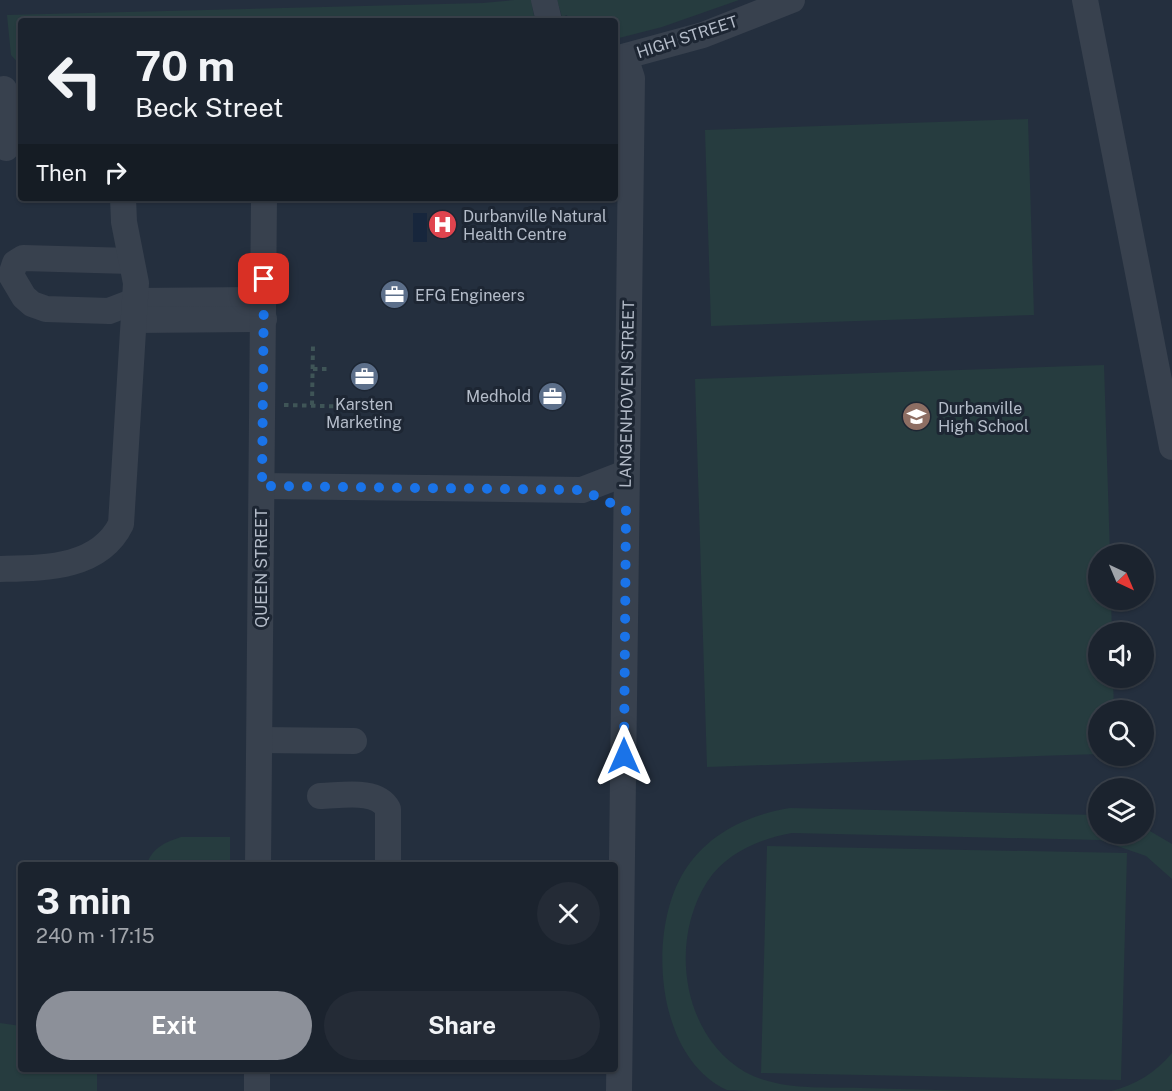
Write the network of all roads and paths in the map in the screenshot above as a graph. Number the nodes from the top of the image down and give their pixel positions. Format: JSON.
{"nodes":[{"id":1,"x":544,"y":0,"type":"edge"},
{"id":2,"x":792,"y":0,"type":"edge"},
{"id":3,"x":1085,"y":0,"type":"edge"},
{"id":4,"x":548,"y":18,"type":"edge"},
{"id":5,"x":620,"y":58,"type":"edge"},
{"id":6,"x":8,"y":88,"type":"edge"},
{"id":7,"x":9,"y":148,"type":"edge"},
{"id":8,"x":123,"y":201,"type":"edge"},
{"id":9,"x":264,"y":201,"type":"edge"},
{"id":10,"x":131,"y":261,"type":"junction"},
{"id":11,"x":264,"y":309,"type":"junction"},
{"id":12,"x":135,"y":310,"type":"junction"},
{"id":13,"x":313,"y":344,"type":"dead end"},
{"id":14,"x":313,"y":369,"type":"junction"},
{"id":15,"x":330,"y":369,"type":"dead end"},
{"id":16,"x":279,"y":405,"type":"dead end"},
{"id":17,"x":312,"y":405,"type":"junction"},
{"id":18,"x":359,"y":407,"type":"dead end"},
{"id":19,"x":1172,"y":447,"type":"edge"},
{"id":20,"x":626,"y":472,"type":"junction"},
{"id":21,"x":262,"y":486,"type":"junction"},
{"id":22,"x":582,"y":490,"type":"junction"},
{"id":23,"x":626,"y":510,"type":"junction"},
{"id":24,"x":0,"y":569,"type":"edge"},
{"id":25,"x":260,"y":740,"type":"junction"},
{"id":26,"x":354,"y":741,"type":"dead end"},
{"id":27,"x":320,"y":796,"type":"dead end"},
{"id":28,"x":258,"y":862,"type":"edge"},
{"id":29,"x":388,"y":862,"type":"edge"},
{"id":30,"x":619,"y":940,"type":"edge"},
{"id":31,"x":257,"y":1072,"type":"edge"},
{"id":32,"x":256,"y":1091,"type":"edge"},
{"id":33,"x":619,"y":1091,"type":"edge"}],
"edges":[{"from":1,"to":4,"type":"street"},
{"from":2,"to":5,"type":"street","name":"HIGH STREET"},
{"from":3,"to":19,"type":"street"},
{"from":5,"to":20,"type":"street","name":"LANGENHOVEN STREET"},
{"from":6,"to":7,"type":"street"},
{"from":8,"to":10,"type":"street"},
{"from":9,"to":11,"type":"street","name":"QUEEN STREET"},
{"from":10,"to":12,"type":"street"},
{"from":10,"to":12,"type":"street"},
{"from":11,"to":12,"type":"street"},
{"from":11,"to":21,"type":"street","name":"QUEEN STREET"},
{"from":12,"to":24,"type":"street"},
{"from":13,"to":14,"type":"path"},
{"from":14,"to":15,"type":"path"},
{"from":14,"to":17,"type":"path"},
{"from":16,"to":17,"type":"path"},
{"from":17,"to":18,"type":"path"},
{"from":20,"to":22,"type":"street"},
{"from":20,"to":23,"type":"street","name":"LANGENHOVEN STREET"},
{"from":21,"to":22,"type":"street"},
{"from":21,"to":25,"type":"street","name":"QUEEN STREET"},
{"from":22,"to":23,"type":"street"},
{"from":23,"to":30,"type":"street","name":"LANGENHOVEN STREET"},
{"from":25,"to":26,"type":"street"},
{"from":25,"to":28,"type":"street","name":"QUEEN STREET"},
{"from":27,"to":29,"type":"street"},
{"from":30,"to":33,"type":"street","name":"LANGENHOVEN STREET"},
{"from":31,"to":32,"type":"street"}]}
